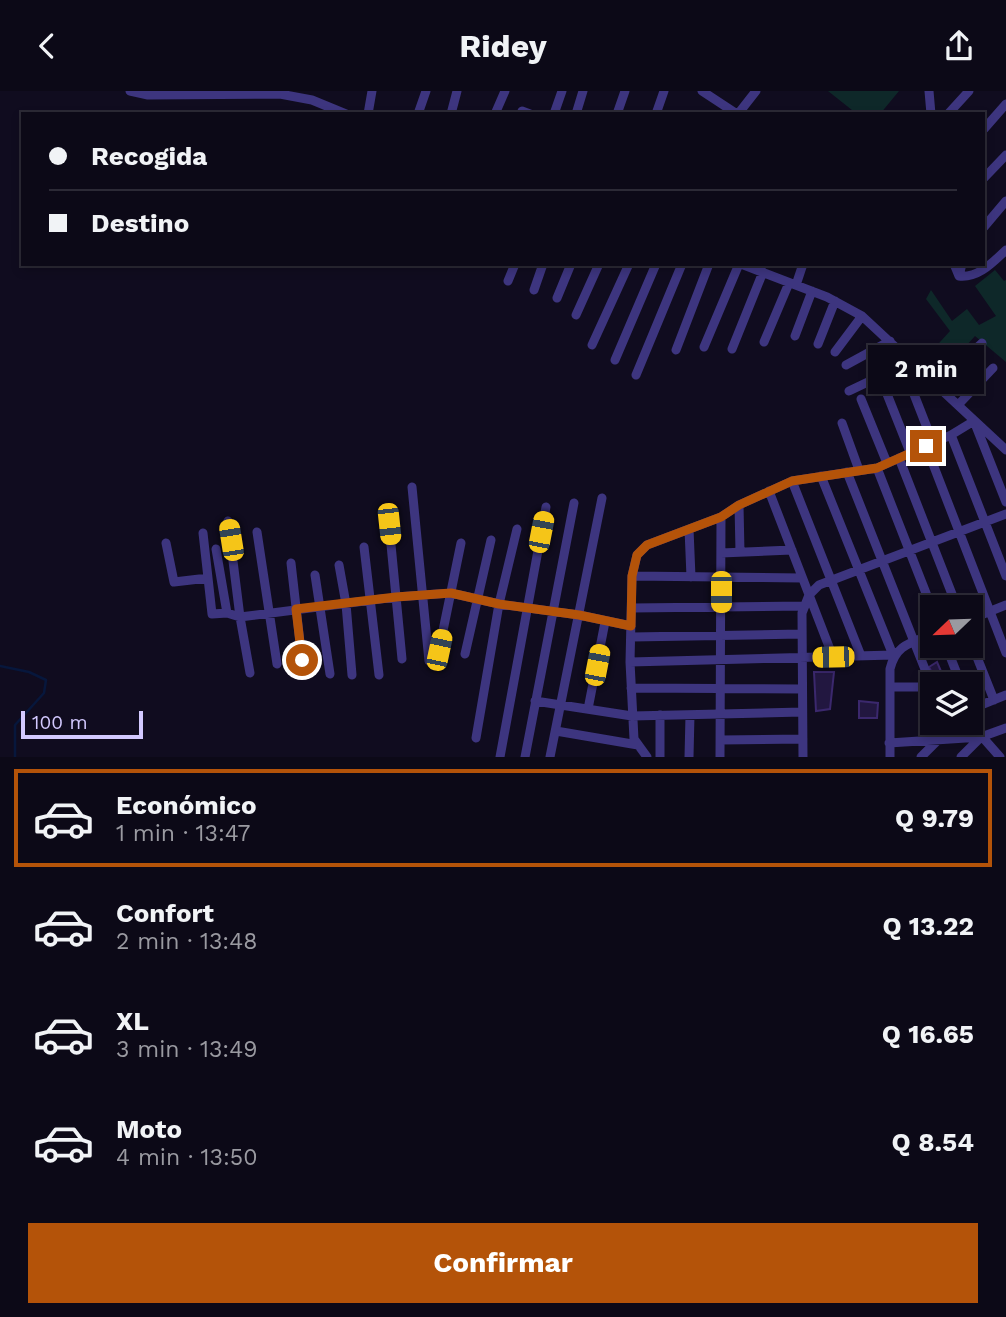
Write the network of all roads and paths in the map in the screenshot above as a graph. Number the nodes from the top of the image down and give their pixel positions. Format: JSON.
{"nodes":[{"id":1,"x":130,"y":91,"type":"edge"},
{"id":2,"x":372,"y":91,"type":"edge"},
{"id":3,"x":426,"y":91,"type":"edge"},
{"id":4,"x":457,"y":91,"type":"edge"},
{"id":5,"x":505,"y":91,"type":"edge"},
{"id":6,"x":562,"y":91,"type":"edge"},
{"id":7,"x":583,"y":91,"type":"edge"},
{"id":8,"x":625,"y":91,"type":"edge"},
{"id":9,"x":664,"y":91,"type":"edge"},
{"id":10,"x":702,"y":91,"type":"edge"},
{"id":11,"x":755,"y":91,"type":"edge"},
{"id":12,"x":929,"y":91,"type":"edge"},
{"id":13,"x":969,"y":91,"type":"edge"},
{"id":14,"x":143,"y":92,"type":"edge"},
{"id":15,"x":281,"y":92,"type":"edge"},
{"id":16,"x":191,"y":93,"type":"edge"},
{"id":17,"x":217,"y":93,"type":"edge"},
{"id":18,"x":313,"y":96,"type":"edge"},
{"id":19,"x":1006,"y":104,"type":"edge"},
{"id":20,"x":342,"y":112,"type":"edge"},
{"id":21,"x":368,"y":112,"type":"edge"},
{"id":22,"x":419,"y":112,"type":"edge"},
{"id":23,"x":452,"y":112,"type":"edge"},
{"id":24,"x":496,"y":112,"type":"edge"},
{"id":25,"x":555,"y":112,"type":"edge"},
{"id":26,"x":577,"y":112,"type":"edge"},
{"id":27,"x":618,"y":112,"type":"edge"},
{"id":28,"x":657,"y":112,"type":"edge"},
{"id":29,"x":735,"y":112,"type":"edge"},
{"id":30,"x":739,"y":112,"type":"edge"},
{"id":31,"x":931,"y":112,"type":"edge"},
{"id":32,"x":950,"y":112,"type":"edge"},
{"id":33,"x":985,"y":128,"type":"edge"},
{"id":34,"x":1006,"y":155,"type":"edge"},
{"id":35,"x":985,"y":177,"type":"edge"},
{"id":36,"x":1006,"y":201,"type":"edge"},
{"id":37,"x":985,"y":226,"type":"edge"},
{"id":38,"x":1006,"y":250,"type":"edge"},
{"id":39,"x":514,"y":266,"type":"edge"},
{"id":40,"x":543,"y":266,"type":"edge"},
{"id":41,"x":570,"y":266,"type":"edge"},
{"id":42,"x":597,"y":266,"type":"edge"},
{"id":43,"x":628,"y":266,"type":"edge"},
{"id":44,"x":655,"y":266,"type":"edge"},
{"id":45,"x":681,"y":266,"type":"edge"},
{"id":46,"x":708,"y":266,"type":"edge"},
{"id":47,"x":739,"y":266,"type":"edge"},
{"id":48,"x":746,"y":266,"type":"edge"},
{"id":49,"x":802,"y":266,"type":"edge"},
{"id":50,"x":955,"y":266,"type":"edge"},
{"id":51,"x":962,"y":266,"type":"edge"},
{"id":52,"x":763,"y":272,"type":"junction"},
{"id":53,"x":959,"y":276,"type":"junction"},
{"id":54,"x":508,"y":281,"type":"dead end"},
{"id":55,"x":792,"y":284,"type":"junction"},
{"id":56,"x":534,"y":290,"type":"dead end"},
{"id":57,"x":812,"y":291,"type":"junction"},
{"id":58,"x":557,"y":298,"type":"dead end"},
{"id":59,"x":835,"y":300,"type":"junction"},
{"id":60,"x":576,"y":315,"type":"dead end"},
{"id":61,"x":862,"y":316,"type":"junction"},
{"id":62,"x":795,"y":336,"type":"dead end"},
{"id":63,"x":890,"y":341,"type":"junction"},
{"id":64,"x":764,"y":342,"type":"dead end"},
{"id":65,"x":982,"y":343,"type":"dead end"},
{"id":66,"x":817,"y":344,"type":"dead end"},
{"id":67,"x":592,"y":345,"type":"dead end"},
{"id":68,"x":704,"y":347,"type":"dead end"},
{"id":69,"x":732,"y":349,"type":"dead end"},
{"id":70,"x":676,"y":351,"type":"dead end"},
{"id":71,"x":835,"y":352,"type":"dead end"},
{"id":72,"x":615,"y":360,"type":"dead end"},
{"id":73,"x":912,"y":361,"type":"junction"},
{"id":74,"x":846,"y":365,"type":"dead end"},
{"id":75,"x":993,"y":368,"type":"dead end"},
{"id":76,"x":636,"y":375,"type":"dead end"},
{"id":77,"x":910,"y":384,"type":"dead end"},
{"id":78,"x":937,"y":385,"type":"junction"},
{"id":79,"x":849,"y":391,"type":"dead end"},
{"id":80,"x":887,"y":394,"type":"dead end"},
{"id":81,"x":861,"y":398,"type":"dead end"},
{"id":82,"x":958,"y":405,"type":"junction"},
{"id":83,"x":974,"y":421,"type":"junction"},
{"id":84,"x":842,"y":423,"type":"dead end"},
{"id":85,"x":951,"y":435,"type":"junction"},
{"id":86,"x":930,"y":445,"type":"junction"},
{"id":87,"x":1006,"y":450,"type":"edge"},
{"id":88,"x":910,"y":452,"type":"junction"},
{"id":89,"x":899,"y":458,"type":"junction"},
{"id":90,"x":887,"y":463,"type":"junction"},
{"id":91,"x":877,"y":468,"type":"junction"},
{"id":92,"x":859,"y":470,"type":"junction"},
{"id":93,"x":847,"y":472,"type":"junction"},
{"id":94,"x":821,"y":476,"type":"junction"},
{"id":95,"x":792,"y":481,"type":"junction"},
{"id":96,"x":412,"y":487,"type":"dead end"},
{"id":97,"x":769,"y":491,"type":"junction"},
{"id":98,"x":602,"y":498,"type":"dead end"},
{"id":99,"x":1006,"y":502,"type":"edge"},
{"id":100,"x":573,"y":503,"type":"dead end"},
{"id":101,"x":739,"y":505,"type":"junction"},
{"id":102,"x":546,"y":507,"type":"dead end"},
{"id":103,"x":1006,"y":514,"type":"edge"},
{"id":104,"x":721,"y":517,"type":"junction"},
{"id":105,"x":228,"y":521,"type":"dead end"},
{"id":106,"x":985,"y":522,"type":"junction"},
{"id":107,"x":389,"y":524,"type":"dead end"},
{"id":108,"x":517,"y":529,"type":"dead end"},
{"id":109,"x":689,"y":529,"type":"junction"},
{"id":110,"x":959,"y":531,"type":"junction"},
{"id":111,"x":257,"y":532,"type":"dead end"},
{"id":112,"x":203,"y":533,"type":"dead end"},
{"id":113,"x":491,"y":540,"type":"dead end"},
{"id":114,"x":932,"y":542,"type":"junction"},
{"id":115,"x":461,"y":543,"type":"dead end"},
{"id":116,"x":166,"y":544,"type":"dead end"},
{"id":117,"x":364,"y":547,"type":"dead end"},
{"id":118,"x":216,"y":548,"type":"dead end"},
{"id":119,"x":792,"y":550,"type":"junction"},
{"id":120,"x":909,"y":550,"type":"junction"},
{"id":121,"x":740,"y":552,"type":"junction"},
{"id":122,"x":721,"y":553,"type":"junction"},
{"id":123,"x":882,"y":561,"type":"junction"},
{"id":124,"x":291,"y":563,"type":"dead end"},
{"id":125,"x":339,"y":565,"type":"dead end"},
{"id":126,"x":859,"y":569,"type":"junction"},
{"id":127,"x":315,"y":575,"type":"dead end"},
{"id":128,"x":632,"y":576,"type":"junction"},
{"id":129,"x":1006,"y":576,"type":"edge"},
{"id":130,"x":691,"y":577,"type":"junction"},
{"id":131,"x":721,"y":577,"type":"junction"},
{"id":132,"x":208,"y":578,"type":"junction"},
{"id":133,"x":802,"y":578,"type":"junction"},
{"id":134,"x":832,"y":580,"type":"junction"},
{"id":135,"x":451,"y":593,"type":"junction"},
{"id":136,"x":422,"y":595,"type":"junction"},
{"id":137,"x":809,"y":595,"type":"junction"},
{"id":138,"x":927,"y":595,"type":"edge"},
{"id":139,"x":952,"y":595,"type":"edge"},
{"id":140,"x":396,"y":597,"type":"junction"},
{"id":141,"x":477,"y":599,"type":"junction"},
{"id":142,"x":370,"y":602,"type":"junction"},
{"id":143,"x":346,"y":604,"type":"junction"},
{"id":144,"x":499,"y":604,"type":"junction"},
{"id":145,"x":1006,"y":605,"type":"edge"},
{"id":146,"x":805,"y":606,"type":"junction"},
{"id":147,"x":321,"y":607,"type":"junction"},
{"id":148,"x":721,"y":607,"type":"junction"},
{"id":149,"x":527,"y":608,"type":"junction"},
{"id":150,"x":632,"y":608,"type":"junction"},
{"id":151,"x":296,"y":609,"type":"junction"},
{"id":152,"x":990,"y":611,"type":"junction"},
{"id":153,"x":268,"y":612,"type":"junction"},
{"id":154,"x":553,"y":612,"type":"junction"},
{"id":155,"x":227,"y":613,"type":"junction"},
{"id":156,"x":984,"y":614,"type":"edge"},
{"id":157,"x":579,"y":615,"type":"junction"},
{"id":158,"x":240,"y":617,"type":"junction"},
{"id":159,"x":605,"y":622,"type":"junction"},
{"id":160,"x":631,"y":626,"type":"junction"},
{"id":161,"x":801,"y":634,"type":"junction"},
{"id":162,"x":721,"y":636,"type":"junction"},
{"id":163,"x":632,"y":637,"type":"junction"},
{"id":164,"x":920,"y":639,"type":"edge"},
{"id":165,"x":914,"y":642,"type":"junction"},
{"id":166,"x":439,"y":650,"type":"dead end"},
{"id":167,"x":1006,"y":653,"type":"edge"},
{"id":168,"x":465,"y":654,"type":"dead end"},
{"id":169,"x":893,"y":655,"type":"junction"},
{"id":170,"x":861,"y":656,"type":"junction"},
{"id":171,"x":833,"y":657,"type":"junction"},
{"id":172,"x":802,"y":658,"type":"junction"},
{"id":173,"x":977,"y":658,"type":"edge"},
{"id":174,"x":402,"y":659,"type":"dead end"},
{"id":175,"x":302,"y":660,"type":"dead end"},
{"id":176,"x":721,"y":660,"type":"junction"},
{"id":177,"x":429,"y":661,"type":"dead end"},
{"id":178,"x":630,"y":662,"type":"junction"},
{"id":179,"x":277,"y":664,"type":"dead end"},
{"id":180,"x":926,"y":672,"type":"edge"},
{"id":181,"x":250,"y":673,"type":"dead end"},
{"id":182,"x":330,"y":674,"type":"dead end"},
{"id":183,"x":352,"y":675,"type":"dead end"},
{"id":184,"x":379,"y":675,"type":"dead end"},
{"id":185,"x":890,"y":687,"type":"junction"},
{"id":186,"x":920,"y":687,"type":"edge"},
{"id":187,"x":631,"y":688,"type":"junction"},
{"id":188,"x":721,"y":688,"type":"junction"},
{"id":189,"x":802,"y":689,"type":"junction"},
{"id":190,"x":1006,"y":695,"type":"edge"},
{"id":191,"x":994,"y":700,"type":"junction"},
{"id":192,"x":536,"y":701,"type":"junction"},
{"id":193,"x":562,"y":704,"type":"junction"},
{"id":194,"x":983,"y":704,"type":"edge"},
{"id":195,"x":588,"y":709,"type":"junction"},
{"id":196,"x":802,"y":712,"type":"junction"},
{"id":197,"x":721,"y":714,"type":"junction"},
{"id":198,"x":660,"y":715,"type":"junction"},
{"id":199,"x":690,"y":715,"type":"junction"},
{"id":200,"x":632,"y":716,"type":"junction"},
{"id":201,"x":1006,"y":727,"type":"edge"},
{"id":202,"x":556,"y":731,"type":"junction"},
{"id":203,"x":981,"y":737,"type":"junction"},
{"id":204,"x":476,"y":738,"type":"dead end"},
{"id":205,"x":803,"y":739,"type":"junction"},
{"id":206,"x":720,"y":740,"type":"junction"},
{"id":207,"x":938,"y":740,"type":"junction"},
{"id":208,"x":889,"y":743,"type":"junction"},
{"id":209,"x":638,"y":745,"type":"junction"},
{"id":210,"x":1006,"y":755,"type":"edge"},
{"id":211,"x":500,"y":757,"type":"edge"},
{"id":212,"x":525,"y":757,"type":"edge"},
{"id":213,"x":550,"y":757,"type":"edge"},
{"id":214,"x":647,"y":757,"type":"edge"},
{"id":215,"x":660,"y":757,"type":"edge"},
{"id":216,"x":689,"y":757,"type":"edge"},
{"id":217,"x":720,"y":757,"type":"edge"},
{"id":218,"x":803,"y":757,"type":"edge"},
{"id":219,"x":890,"y":757,"type":"edge"},
{"id":220,"x":921,"y":757,"type":"edge"},
{"id":221,"x":961,"y":757,"type":"edge"},
{"id":222,"x":1000,"y":757,"type":"edge"}],
"edges":[{"from":1,"to":14,"type":"street"},
{"from":2,"to":21,"type":"street"},
{"from":3,"to":22,"type":"street"},
{"from":4,"to":23,"type":"street"},
{"from":5,"to":24,"type":"street"},
{"from":6,"to":25,"type":"street"},
{"from":7,"to":26,"type":"street"},
{"from":8,"to":27,"type":"street"},
{"from":9,"to":28,"type":"street"},
{"from":10,"to":29,"type":"street"},
{"from":11,"to":30,"type":"street"},
{"from":12,"to":31,"type":"street"},
{"from":13,"to":32,"type":"street"},
{"from":14,"to":16,"type":"street"},
{"from":15,"to":17,"type":"street"},
{"from":15,"to":18,"type":"street"},
{"from":16,"to":17,"type":"street"},
{"from":18,"to":20,"type":"street"},
{"from":19,"to":33,"type":"street"},
{"from":34,"to":35,"type":"street"},
{"from":36,"to":37,"type":"street"},
{"from":38,"to":53,"type":"street"},
{"from":39,"to":54,"type":"street"},
{"from":40,"to":56,"type":"street"},
{"from":41,"to":58,"type":"street"},
{"from":42,"to":60,"type":"street"},
{"from":43,"to":67,"type":"street"},
{"from":44,"to":72,"type":"street"},
{"from":45,"to":76,"type":"street"},
{"from":46,"to":70,"type":"street"},
{"from":47,"to":68,"type":"street"},
{"from":48,"to":52,"type":"street"},
{"from":49,"to":55,"type":"street"},
{"from":50,"to":53,"type":"street"},
{"from":51,"to":53,"type":"street"},
{"from":52,"to":55,"type":"street"},
{"from":52,"to":69,"type":"street"},
{"from":55,"to":57,"type":"street"},
{"from":55,"to":64,"type":"street"},
{"from":57,"to":59,"type":"street"},
{"from":57,"to":62,"type":"street"},
{"from":59,"to":61,"type":"street"},
{"from":59,"to":66,"type":"street"},
{"from":61,"to":63,"type":"street"},
{"from":61,"to":71,"type":"street"},
{"from":63,"to":73,"type":"street"},
{"from":63,"to":74,"type":"street"},
{"from":65,"to":78,"type":"street"},
{"from":73,"to":78,"type":"street"},
{"from":73,"to":79,"type":"street"},
{"from":75,"to":82,"type":"street"},
{"from":77,"to":86,"type":"street"},
{"from":78,"to":82,"type":"street"},
{"from":80,"to":88,"type":"street"},
{"from":81,"to":90,"type":"street"},
{"from":82,"to":83,"type":"street"},
{"from":83,"to":85,"type":"street"},
{"from":83,"to":87,"type":"street"},
{"from":83,"to":99,"type":"street"},
{"from":84,"to":92,"type":"street"},
{"from":85,"to":86,"type":"street"},
{"from":85,"to":106,"type":"street"},
{"from":86,"to":88,"type":"street"},
{"from":86,"to":110,"type":"street"},
{"from":88,"to":89,"type":"street"},
{"from":89,"to":90,"type":"street"},
{"from":89,"to":114,"type":"street"},
{"from":90,"to":91,"type":"street"},
{"from":91,"to":92,"type":"street"},
{"from":91,"to":120,"type":"street"},
{"from":92,"to":93,"type":"street"},
{"from":93,"to":94,"type":"street"},
{"from":93,"to":123,"type":"street"},
{"from":94,"to":95,"type":"street"},
{"from":94,"to":126,"type":"street"},
{"from":95,"to":97,"type":"street"},
{"from":95,"to":134,"type":"street"},
{"from":96,"to":136,"type":"street"},
{"from":97,"to":101,"type":"street"},
{"from":97,"to":119,"type":"street"},
{"from":98,"to":157,"type":"street"},
{"from":100,"to":154,"type":"street"},
{"from":101,"to":104,"type":"street"},
{"from":101,"to":121,"type":"street"},
{"from":102,"to":149,"type":"street"},
{"from":103,"to":106,"type":"street"},
{"from":104,"to":109,"type":"street"},
{"from":104,"to":122,"type":"street"},
{"from":105,"to":158,"type":"street"},
{"from":106,"to":110,"type":"street"},
{"from":106,"to":129,"type":"street"},
{"from":107,"to":140,"type":"street"},
{"from":108,"to":144,"type":"street"},
{"from":109,"to":128,"type":"street"},
{"from":109,"to":130,"type":"street"},
{"from":110,"to":114,"type":"street"},
{"from":110,"to":152,"type":"street"},
{"from":111,"to":153,"type":"street"},
{"from":112,"to":132,"type":"street"},
{"from":113,"to":141,"type":"street"},
{"from":114,"to":120,"type":"street"},
{"from":114,"to":139,"type":"street"},
{"from":115,"to":135,"type":"street"},
{"from":116,"to":132,"type":"street"},
{"from":117,"to":142,"type":"street"},
{"from":118,"to":155,"type":"street"},
{"from":119,"to":121,"type":"street"},
{"from":119,"to":133,"type":"street"},
{"from":120,"to":123,"type":"street"},
{"from":120,"to":138,"type":"street"},
{"from":121,"to":122,"type":"street"},
{"from":122,"to":131,"type":"street"},
{"from":123,"to":126,"type":"street"},
{"from":123,"to":165,"type":"street"},
{"from":124,"to":151,"type":"street"},
{"from":125,"to":143,"type":"street"},
{"from":126,"to":134,"type":"street"},
{"from":126,"to":169,"type":"street"},
{"from":127,"to":147,"type":"street"},
{"from":128,"to":130,"type":"street"},
{"from":128,"to":150,"type":"street"},
{"from":130,"to":131,"type":"street"},
{"from":131,"to":133,"type":"street"},
{"from":131,"to":148,"type":"street"},
{"from":132,"to":155,"type":"street"},
{"from":133,"to":137,"type":"street"},
{"from":134,"to":137,"type":"street"},
{"from":134,"to":170,"type":"street"},
{"from":135,"to":136,"type":"street"},
{"from":135,"to":141,"type":"street"},
{"from":135,"to":166,"type":"street"},
{"from":136,"to":140,"type":"street"},
{"from":136,"to":177,"type":"street"},
{"from":137,"to":146,"type":"street"},
{"from":137,"to":171,"type":"street"},
{"from":140,"to":142,"type":"street"},
{"from":140,"to":174,"type":"street"},
{"from":141,"to":144,"type":"street"},
{"from":141,"to":168,"type":"street"},
{"from":142,"to":143,"type":"street"},
{"from":142,"to":184,"type":"street"},
{"from":143,"to":147,"type":"street"},
{"from":143,"to":183,"type":"street"},
{"from":144,"to":149,"type":"street"},
{"from":144,"to":204,"type":"street"},
{"from":145,"to":152,"type":"street"},
{"from":146,"to":148,"type":"street"},
{"from":146,"to":161,"type":"street"},
{"from":147,"to":151,"type":"street"},
{"from":147,"to":182,"type":"street"},
{"from":148,"to":150,"type":"street"},
{"from":148,"to":162,"type":"street"},
{"from":149,"to":154,"type":"street"},
{"from":149,"to":211,"type":"street"},
{"from":150,"to":160,"type":"street"},
{"from":151,"to":153,"type":"street"},
{"from":151,"to":175,"type":"street"},
{"from":152,"to":156,"type":"street"},
{"from":152,"to":167,"type":"street"},
{"from":153,"to":158,"type":"street"},
{"from":153,"to":179,"type":"street"},
{"from":154,"to":157,"type":"street"},
{"from":154,"to":192,"type":"street"},
{"from":155,"to":158,"type":"street"},
{"from":157,"to":159,"type":"street"},
{"from":157,"to":193,"type":"street"},
{"from":158,"to":181,"type":"street"},
{"from":159,"to":160,"type":"street"},
{"from":159,"to":195,"type":"street"},
{"from":160,"to":163,"type":"street"},
{"from":161,"to":162,"type":"street"},
{"from":161,"to":172,"type":"street"},
{"from":162,"to":163,"type":"street"},
{"from":162,"to":176,"type":"street"},
{"from":163,"to":178,"type":"street"},
{"from":164,"to":165,"type":"street"},
{"from":165,"to":169,"type":"street"},
{"from":165,"to":180,"type":"street"},
{"from":169,"to":170,"type":"street"},
{"from":169,"to":185,"type":"street"},
{"from":170,"to":171,"type":"street"},
{"from":171,"to":172,"type":"street"},
{"from":172,"to":176,"type":"street"},
{"from":172,"to":189,"type":"street"},
{"from":173,"to":191,"type":"street"},
{"from":176,"to":178,"type":"street"},
{"from":176,"to":188,"type":"street"},
{"from":178,"to":187,"type":"street"},
{"from":185,"to":186,"type":"street"},
{"from":185,"to":208,"type":"street"},
{"from":187,"to":188,"type":"street"},
{"from":187,"to":200,"type":"street"},
{"from":188,"to":189,"type":"street"},
{"from":188,"to":197,"type":"street"},
{"from":189,"to":196,"type":"street"},
{"from":190,"to":191,"type":"street"},
{"from":191,"to":194,"type":"street"},
{"from":192,"to":193,"type":"street"},
{"from":192,"to":212,"type":"street"},
{"from":193,"to":195,"type":"street"},
{"from":193,"to":202,"type":"street"},
{"from":195,"to":200,"type":"street"},
{"from":196,"to":197,"type":"street"},
{"from":196,"to":205,"type":"street"},
{"from":197,"to":199,"type":"street"},
{"from":197,"to":206,"type":"street"},
{"from":198,"to":199,"type":"street"},
{"from":198,"to":200,"type":"street"},
{"from":198,"to":215,"type":"street"},
{"from":199,"to":216,"type":"street"},
{"from":200,"to":209,"type":"street"},
{"from":201,"to":203,"type":"street"},
{"from":202,"to":209,"type":"street"},
{"from":202,"to":213,"type":"street"},
{"from":203,"to":207,"type":"street"},
{"from":203,"to":221,"type":"street"},
{"from":203,"to":222,"type":"street"},
{"from":205,"to":206,"type":"street"},
{"from":205,"to":218,"type":"street"},
{"from":206,"to":217,"type":"street"},
{"from":207,"to":208,"type":"street"},
{"from":207,"to":220,"type":"street"},
{"from":208,"to":219,"type":"street"},
{"from":209,"to":214,"type":"street"},
{"from":210,"to":222,"type":"street"}]}
